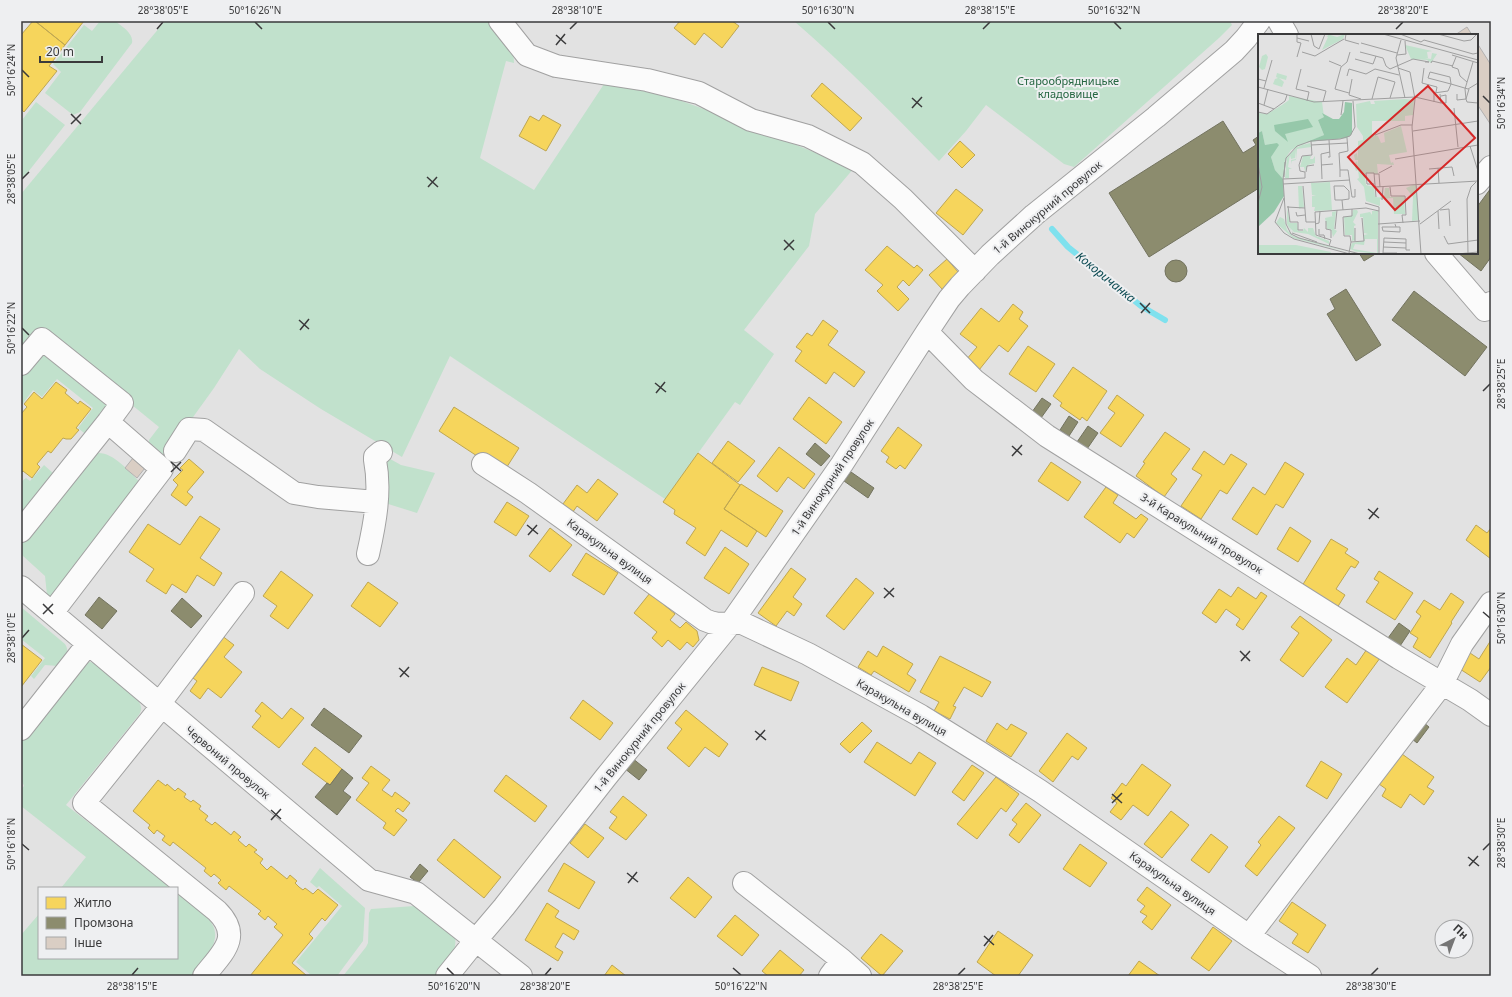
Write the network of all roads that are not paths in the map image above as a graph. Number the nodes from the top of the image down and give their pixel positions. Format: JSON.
{"nodes":[{"id":1,"x":500,"y":21,"type":"edge"},
{"id":2,"x":1259,"y":21,"type":"edge"},
{"id":3,"x":1279,"y":21,"type":"edge"},
{"id":4,"x":1286,"y":34,"type":"edge"},
{"id":5,"x":1491,"y":167,"type":"edge"},
{"id":6,"x":1478,"y":182,"type":"edge"},
{"id":7,"x":1437,"y":254,"type":"edge"},
{"id":8,"x":975,"y":271,"type":"junction"},
{"id":9,"x":1489,"y":309,"type":"edge"},
{"id":10,"x":927,"y":332,"type":"junction"},
{"id":11,"x":21,"y":364,"type":"edge"},
{"id":12,"x":108,"y":422,"type":"junction"},
{"id":13,"x":175,"y":451,"type":"dead end"},
{"id":14,"x":381,"y":452,"type":"dead end"},
{"id":15,"x":483,"y":464,"type":"dead end"},
{"id":16,"x":376,"y":502,"type":"junction"},
{"id":17,"x":21,"y":531,"type":"edge"},
{"id":18,"x":368,"y":554,"type":"dead end"},
{"id":19,"x":21,"y":587,"type":"edge"},
{"id":20,"x":243,"y":593,"type":"dead end"},
{"id":21,"x":1491,"y":603,"type":"edge"},
{"id":22,"x":52,"y":613,"type":"junction"},
{"id":23,"x":731,"y":623,"type":"junction"},
{"id":24,"x":88,"y":644,"type":"junction"},
{"id":25,"x":1442,"y":684,"type":"junction"},
{"id":26,"x":160,"y":705,"type":"junction"},
{"id":27,"x":1491,"y":715,"type":"edge"},
{"id":28,"x":21,"y":729,"type":"edge"},
{"id":29,"x":744,"y":883,"type":"dead end"},
{"id":30,"x":1249,"y":936,"type":"junction"},
{"id":31,"x":476,"y":940,"type":"junction"},
{"id":32,"x":836,"y":968,"type":"edge"},
{"id":33,"x":204,"y":976,"type":"edge"},
{"id":34,"x":447,"y":976,"type":"edge"},
{"id":35,"x":521,"y":976,"type":"edge"},
{"id":36,"x":860,"y":976,"type":"edge"},
{"id":37,"x":1310,"y":976,"type":"edge"}],
"edges":[{"from":1,"to":8,"type":"street"},
{"from":2,"to":8,"type":"street","name":"1-й Винокурний провулок"},
{"from":3,"to":4,"type":"street"},
{"from":5,"to":6,"type":"street"},
{"from":7,"to":9,"type":"street"},
{"from":8,"to":10,"type":"street","name":"1-й Винокурний провулок"},
{"from":10,"to":23,"type":"street","name":"1-й Винокурний провулок"},
{"from":10,"to":25,"type":"street","name":"3-й Каракульний провулок"},
{"from":11,"to":12,"type":"street"},
{"from":12,"to":17,"type":"street"},
{"from":12,"to":22,"type":"street"},
{"from":13,"to":16,"type":"street"},
{"from":14,"to":16,"type":"street"},
{"from":15,"to":23,"type":"street","name":"Каракульна вулиця"},
{"from":16,"to":18,"type":"street"},
{"from":19,"to":22,"type":"street","name":"Червоний провулок"},
{"from":20,"to":26,"type":"street"},
{"from":21,"to":25,"type":"street"},
{"from":22,"to":24,"type":"street","name":"Червоний провулок"},
{"from":23,"to":30,"type":"street","name":"Каракульна вулиця"},
{"from":23,"to":31,"type":"street","name":"1-й Винокурний провулок"},
{"from":24,"to":26,"type":"street","name":"Червоний провулок"},
{"from":24,"to":28,"type":"street"},
{"from":25,"to":27,"type":"street","name":"3-й Каракульний провулок"},
{"from":25,"to":30,"type":"street"},
{"from":26,"to":31,"type":"street","name":"Червоний провулок"},
{"from":26,"to":33,"type":"street"},
{"from":29,"to":32,"type":"street"},
{"from":30,"to":37,"type":"street","name":"Каракульна вулиця"},
{"from":31,"to":34,"type":"street","name":"1-й Винокурний провулок"},
{"from":31,"to":35,"type":"street","name":"Червоний провулок"},
{"from":32,"to":36,"type":"street"}]}
